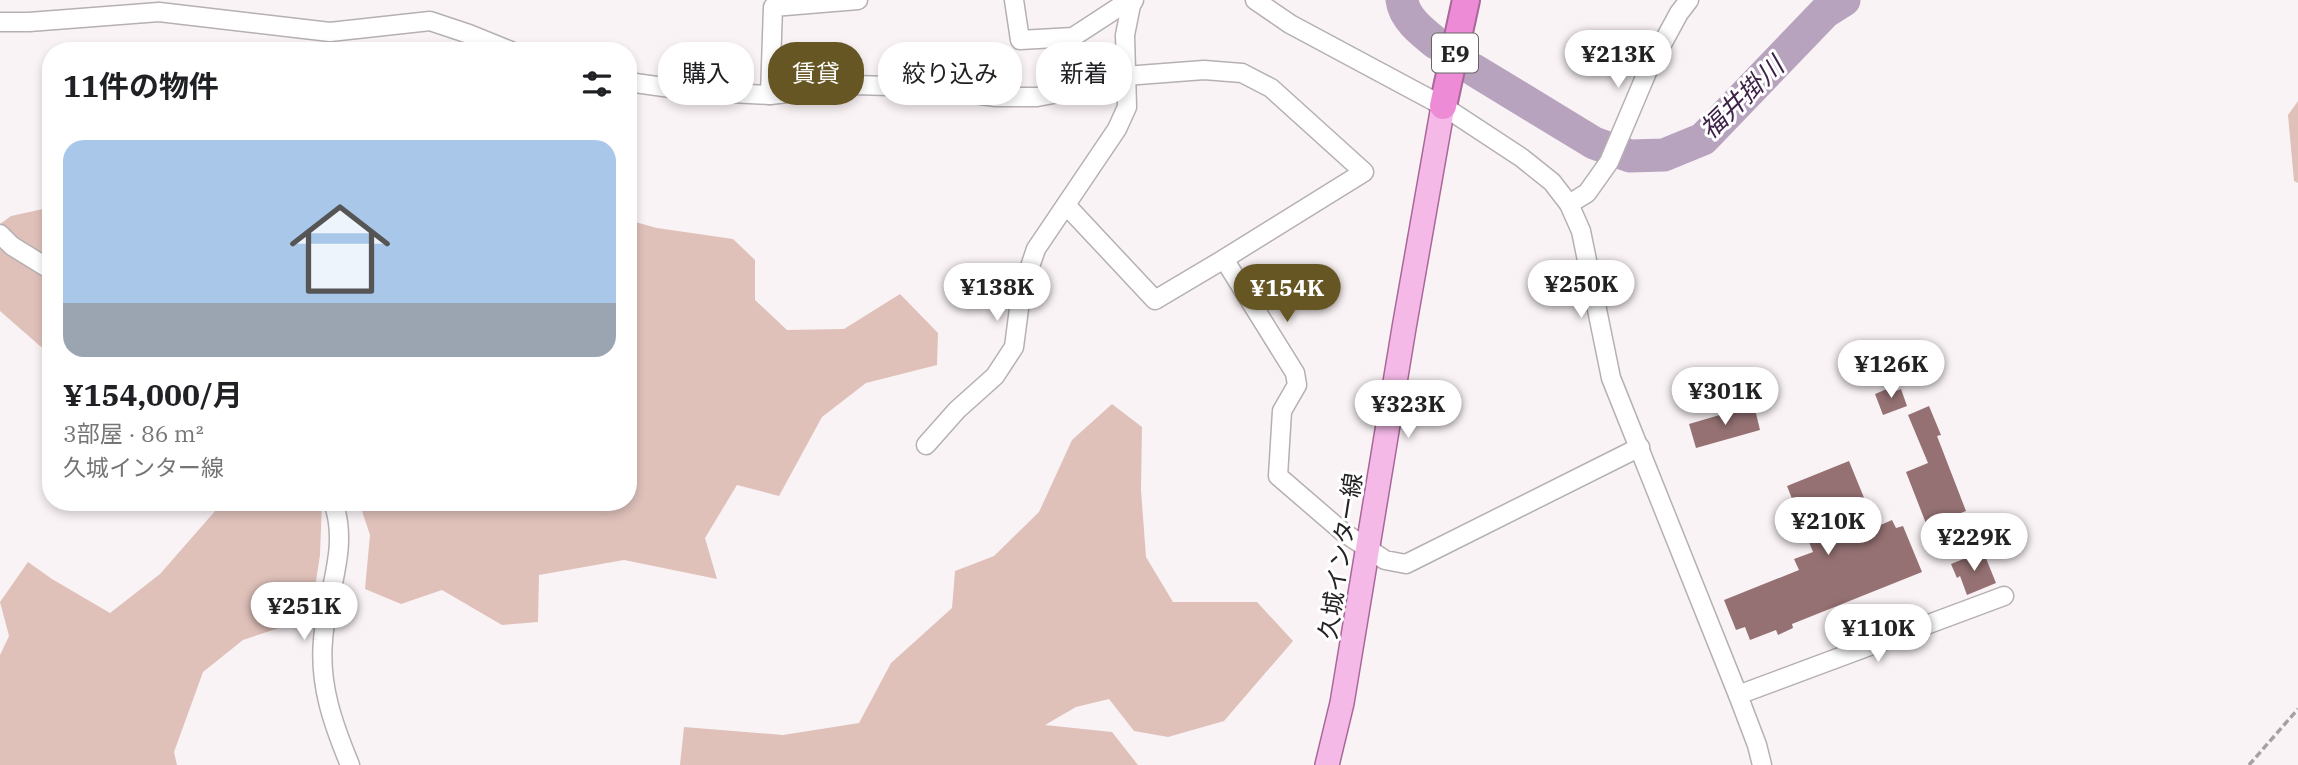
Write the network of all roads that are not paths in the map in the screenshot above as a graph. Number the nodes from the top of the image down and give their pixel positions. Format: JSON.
{"nodes":[{"id":1,"x":858,"y":0,"type":"edge"},
{"id":2,"x":1014,"y":0,"type":"edge"},
{"id":3,"x":1255,"y":0,"type":"edge"},
{"id":4,"x":1466,"y":0,"type":"edge"},
{"id":5,"x":1689,"y":0,"type":"edge"},
{"id":6,"x":1132,"y":2,"type":"edge"},
{"id":7,"x":0,"y":22,"type":"edge"},
{"id":8,"x":489,"y":42,"type":"edge"},
{"id":9,"x":772,"y":42,"type":"edge"},
{"id":10,"x":1125,"y":42,"type":"edge"},
{"id":11,"x":1132,"y":75,"type":"edge"},
{"id":12,"x":637,"y":83,"type":"edge"},
{"id":13,"x":864,"y":85,"type":"edge"},
{"id":14,"x":768,"y":95,"type":"edge"},
{"id":15,"x":1036,"y":97,"type":"edge"},
{"id":16,"x":1127,"y":105,"type":"edge"},
{"id":17,"x":1443,"y":106,"type":"junction"},
{"id":18,"x":1569,"y":204,"type":"junction"},
{"id":19,"x":1066,"y":205,"type":"junction"},
{"id":20,"x":0,"y":234,"type":"edge"},
{"id":21,"x":1224,"y":259,"type":"junction"},
{"id":22,"x":42,"y":264,"type":"edge"},
{"id":23,"x":926,"y":445,"type":"dead end"},
{"id":24,"x":1640,"y":447,"type":"junction"},
{"id":25,"x":336,"y":511,"type":"edge"},
{"id":26,"x":1368,"y":549,"type":"junction"},
{"id":27,"x":2004,"y":596,"type":"dead end"},
{"id":28,"x":1738,"y":695,"type":"junction"},
{"id":29,"x":350,"y":765,"type":"edge"},
{"id":30,"x":1327,"y":765,"type":"edge"},
{"id":31,"x":1762,"y":765,"type":"edge"}],
"edges":[{"from":1,"to":9,"type":"street"},
{"from":2,"to":6,"type":"street"},
{"from":3,"to":17,"type":"street"},
{"from":4,"to":17,"type":"highway","number":"E9"},
{"from":5,"to":18,"type":"street"},
{"from":6,"to":10,"type":"street"},
{"from":7,"to":8,"type":"street"},
{"from":11,"to":21,"type":"street"},
{"from":12,"to":14,"type":"street"},
{"from":13,"to":15,"type":"street"},
{"from":16,"to":19,"type":"street"},
{"from":17,"to":18,"type":"street"},
{"from":17,"to":26,"type":"main road","name":"久城インター線"},
{"from":18,"to":24,"type":"street"},
{"from":19,"to":21,"type":"street"},
{"from":19,"to":23,"type":"street"},
{"from":20,"to":22,"type":"street"},
{"from":21,"to":26,"type":"street"},
{"from":24,"to":26,"type":"street"},
{"from":24,"to":28,"type":"street"},
{"from":25,"to":29,"type":"street"},
{"from":26,"to":30,"type":"main road","name":"久城インター線"},
{"from":27,"to":28,"type":"street"},
{"from":28,"to":31,"type":"street"}]}
